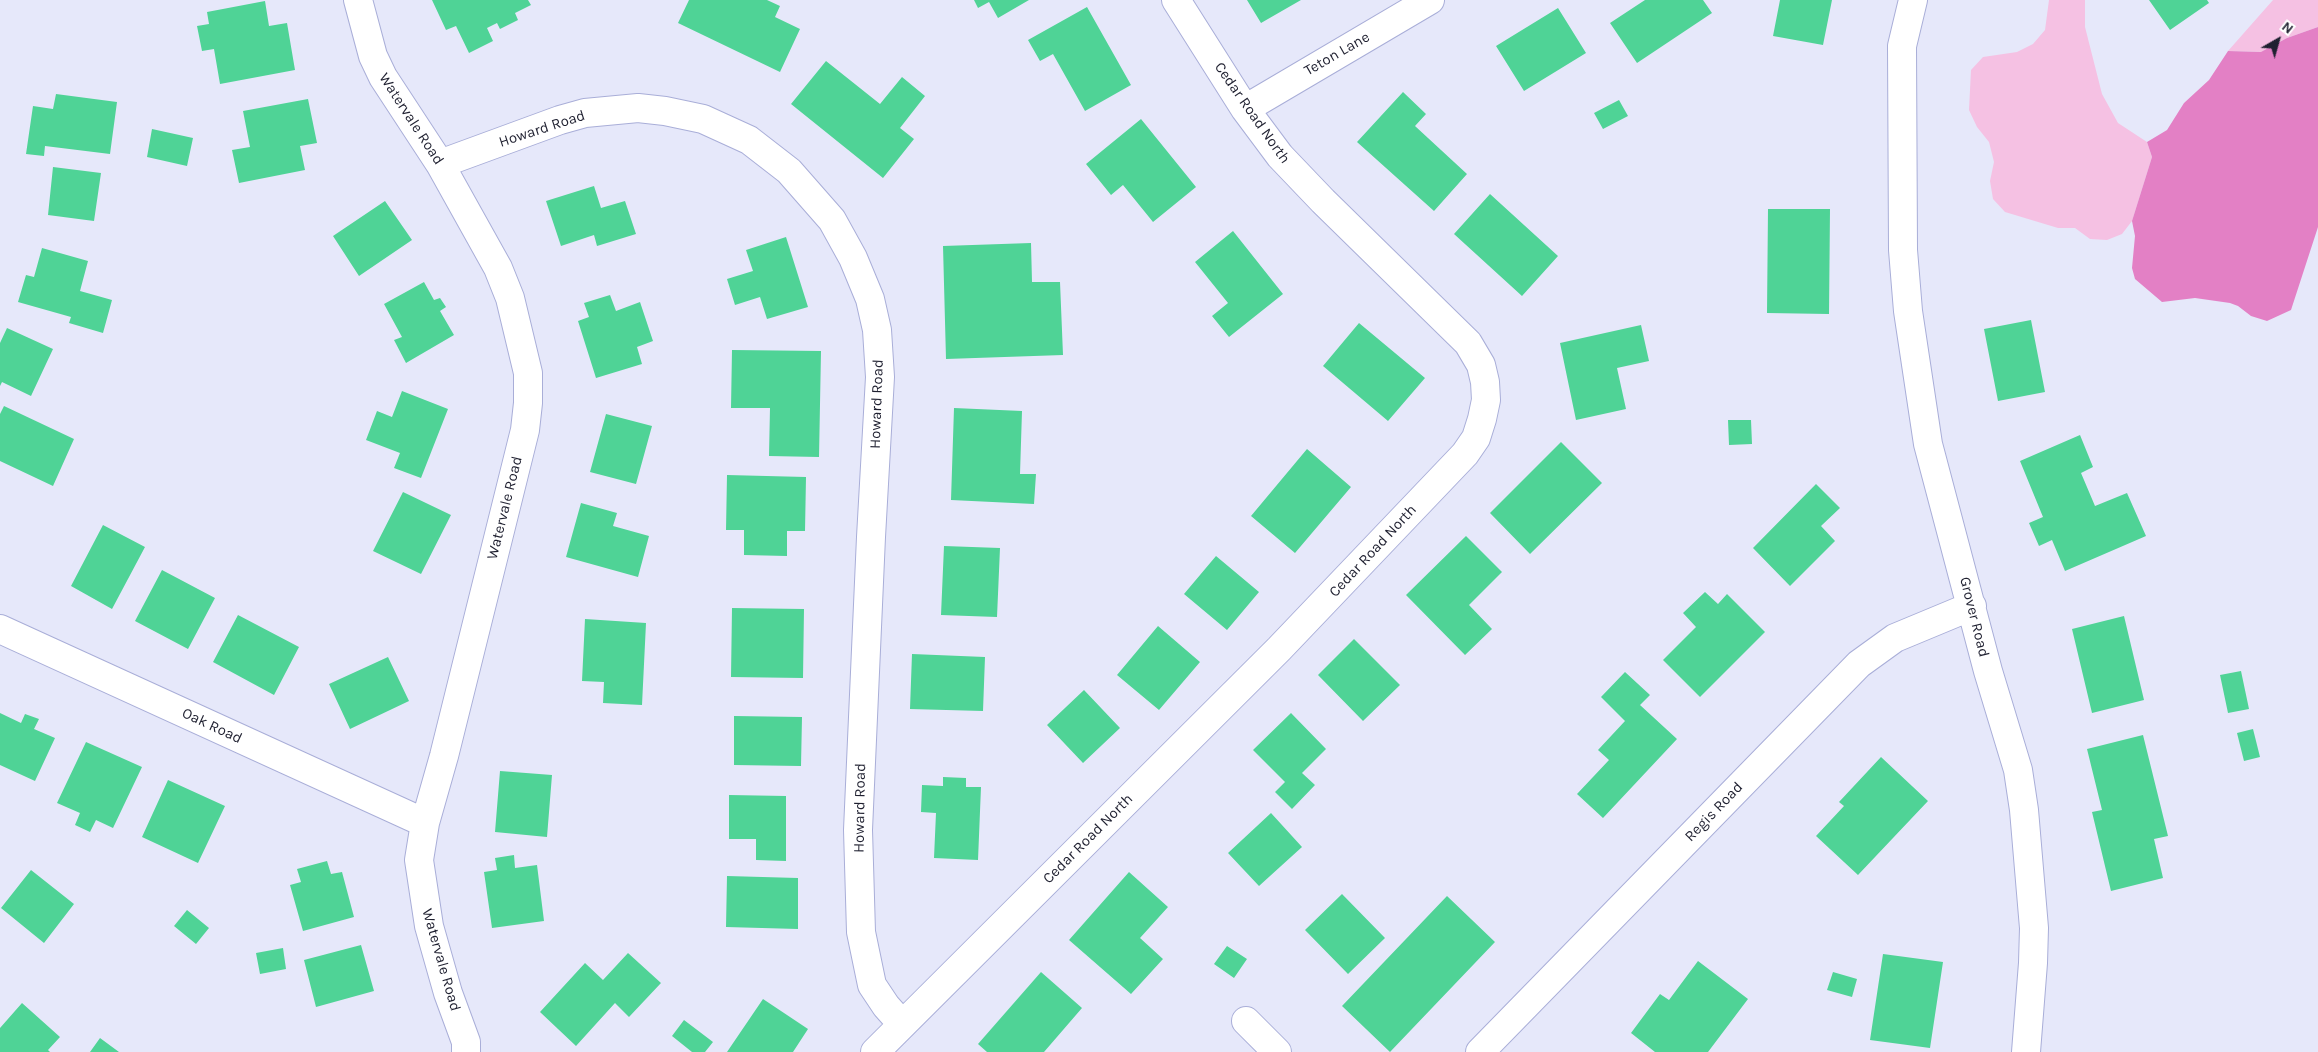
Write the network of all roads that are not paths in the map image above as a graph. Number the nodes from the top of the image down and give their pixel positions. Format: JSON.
{"nodes":[{"id":1,"x":358,"y":0,"type":"edge"},
{"id":2,"x":1176,"y":0,"type":"edge"},
{"id":3,"x":1430,"y":0,"type":"edge"},
{"id":4,"x":1913,"y":0,"type":"edge"},
{"id":5,"x":1245,"y":109,"type":"junction"},
{"id":6,"x":440,"y":164,"type":"junction"},
{"id":7,"x":1972,"y":606,"type":"junction"},
{"id":8,"x":0,"y":629,"type":"edge"},
{"id":9,"x":425,"y":823,"type":"junction"},
{"id":10,"x":1246,"y":1021,"type":"dead end"},
{"id":11,"x":902,"y":1024,"type":"junction"},
{"id":12,"x":469,"y":1049,"type":"edge"},
{"id":13,"x":875,"y":1052,"type":"edge"},
{"id":14,"x":1277,"y":1052,"type":"edge"},
{"id":15,"x":1480,"y":1052,"type":"edge"},
{"id":16,"x":2026,"y":1052,"type":"edge"}],
"edges":[{"from":1,"to":6,"type":"street","name":"Watervale Road"},
{"from":2,"to":5,"type":"street","name":"Cedar Road North"},
{"from":3,"to":5,"type":"street","name":"Teton Lane"},
{"from":4,"to":7,"type":"street","name":"Grover Road"},
{"from":5,"to":11,"type":"street","name":"Cedar Road North"},
{"from":6,"to":9,"type":"street","name":"Watervale Road"},
{"from":6,"to":11,"type":"street","name":"Howard Road"},
{"from":7,"to":15,"type":"street","name":"Regis Road"},
{"from":7,"to":16,"type":"street","name":"Grover Road"},
{"from":8,"to":9,"type":"street","name":"Oak Road"},
{"from":9,"to":12,"type":"street","name":"Watervale Road"},
{"from":10,"to":14,"type":"street"},
{"from":11,"to":13,"type":"street","name":"Cedar Road North"}]}
